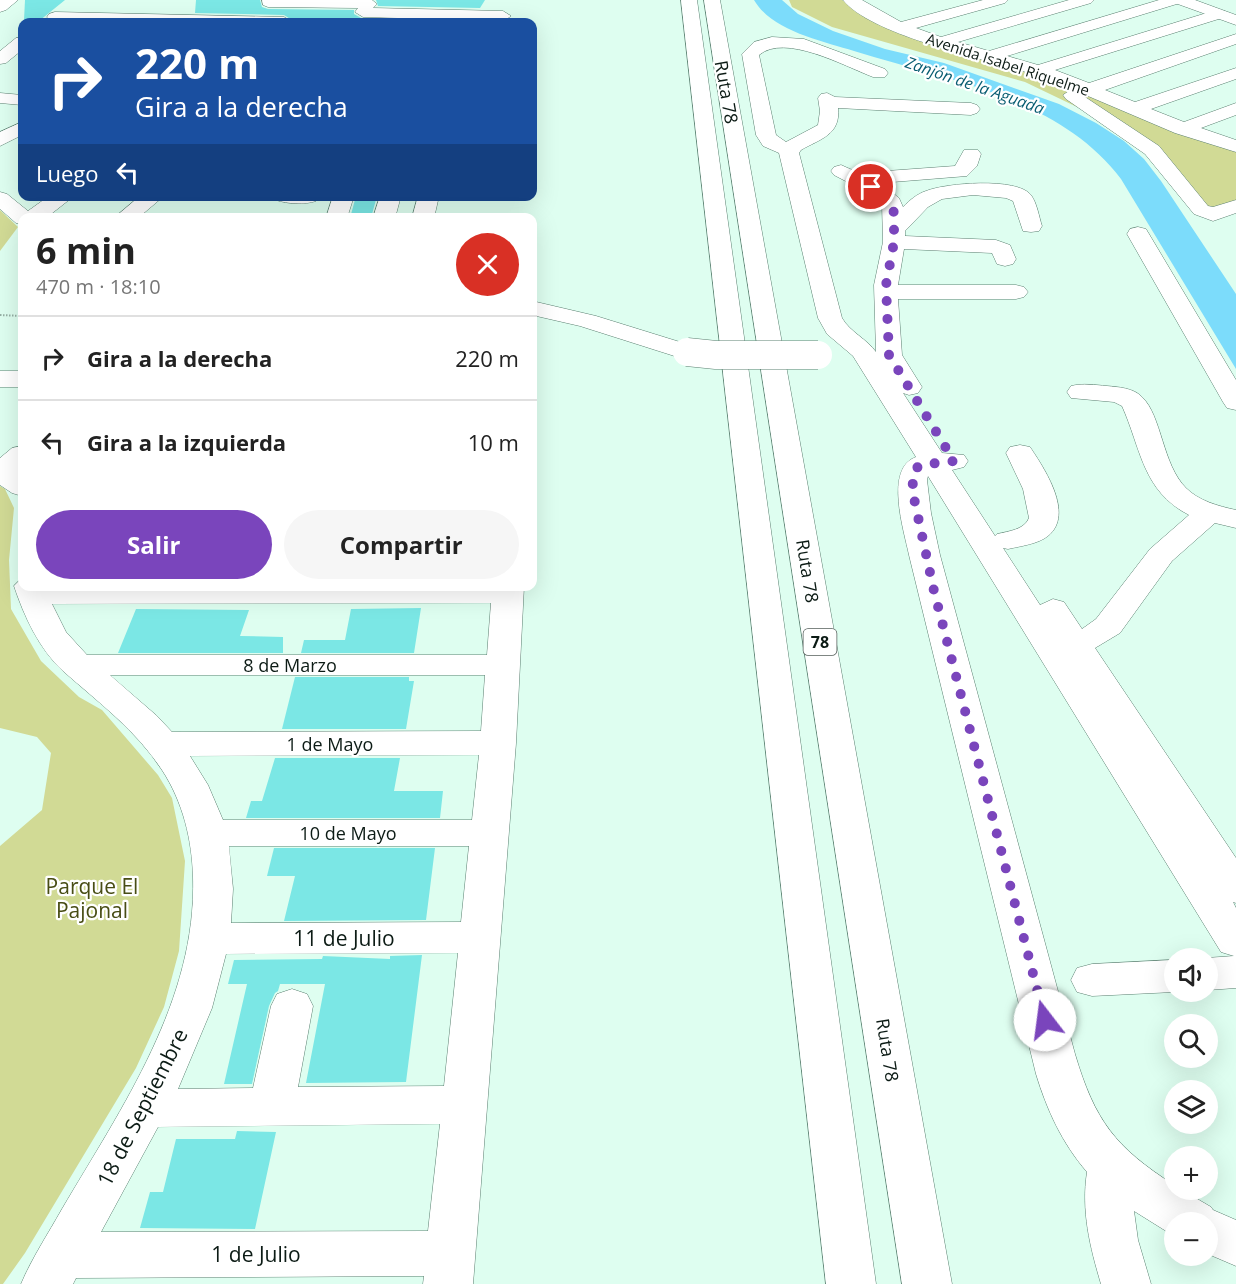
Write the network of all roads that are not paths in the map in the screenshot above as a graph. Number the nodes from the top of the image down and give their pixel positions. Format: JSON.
{"nodes":[{"id":1,"x":10,"y":0,"type":"edge"},
{"id":2,"x":76,"y":0,"type":"edge"},
{"id":3,"x":689,"y":0,"type":"edge"},
{"id":4,"x":712,"y":0,"type":"edge"},
{"id":5,"x":851,"y":0,"type":"edge"},
{"id":6,"x":1000,"y":0,"type":"edge"},
{"id":7,"x":1086,"y":0,"type":"edge"},
{"id":8,"x":1175,"y":0,"type":"edge"},
{"id":9,"x":1180,"y":0,"type":"edge"},
{"id":10,"x":1206,"y":0,"type":"edge"},
{"id":11,"x":268,"y":1,"type":"edge"},
{"id":12,"x":137,"y":5,"type":"dead end"},
{"id":13,"x":0,"y":7,"type":"edge"},
{"id":14,"x":889,"y":7,"type":"dead end"},
{"id":15,"x":198,"y":8,"type":"dead end"},
{"id":16,"x":365,"y":10,"type":"edge"},
{"id":17,"x":1236,"y":11,"type":"edge"},
{"id":18,"x":504,"y":13,"type":"edge"},
{"id":19,"x":869,"y":13,"type":"junction"},
{"id":20,"x":1219,"y":14,"type":"junction"},
{"id":21,"x":54,"y":18,"type":"edge"},
{"id":22,"x":122,"y":18,"type":"edge"},
{"id":23,"x":187,"y":18,"type":"edge"},
{"id":24,"x":253,"y":18,"type":"edge"},
{"id":25,"x":1236,"y":20,"type":"edge"},
{"id":26,"x":901,"y":27,"type":"junction"},
{"id":27,"x":1236,"y":39,"type":"edge"},
{"id":28,"x":942,"y":42,"type":"junction"},
{"id":29,"x":18,"y":48,"type":"edge"},
{"id":30,"x":989,"y":56,"type":"junction"},
{"id":31,"x":7,"y":64,"type":"edge"},
{"id":32,"x":1038,"y":70,"type":"junction"},
{"id":33,"x":1236,"y":73,"type":"edge"},
{"id":34,"x":879,"y":74,"type":"dead end"},
{"id":35,"x":1,"y":98,"type":"edge"},
{"id":36,"x":1085,"y":98,"type":"junction"},
{"id":37,"x":18,"y":100,"type":"edge"},
{"id":38,"x":971,"y":109,"type":"dead end"},
{"id":39,"x":1133,"y":109,"type":"junction"},
{"id":40,"x":1236,"y":109,"type":"edge"},
{"id":41,"x":1182,"y":129,"type":"junction"},
{"id":42,"x":18,"y":132,"type":"edge"},
{"id":43,"x":1236,"y":146,"type":"edge"},
{"id":44,"x":4,"y":148,"type":"edge"},
{"id":45,"x":789,"y":150,"type":"junction"},
{"id":46,"x":971,"y":154,"type":"dead end"},
{"id":47,"x":1236,"y":159,"type":"edge"},
{"id":48,"x":0,"y":198,"type":"edge"},
{"id":49,"x":56,"y":201,"type":"edge"},
{"id":50,"x":147,"y":201,"type":"edge"},
{"id":51,"x":1236,"y":206,"type":"edge"},
{"id":52,"x":18,"y":213,"type":"edge"},
{"id":53,"x":38,"y":213,"type":"edge"},
{"id":54,"x":131,"y":213,"type":"edge"},
{"id":55,"x":1031,"y":226,"type":"dead end"},
{"id":56,"x":1138,"y":234,"type":"dead end"},
{"id":57,"x":894,"y":235,"type":"junction"},
{"id":58,"x":1005,"y":260,"type":"dead end"},
{"id":59,"x":887,"y":292,"type":"junction"},
{"id":60,"x":1016,"y":292,"type":"dead end"},
{"id":61,"x":537,"y":309,"type":"edge"},
{"id":62,"x":877,"y":355,"type":"junction"},
{"id":63,"x":0,"y":379,"type":"edge"},
{"id":64,"x":18,"y":379,"type":"edge"},
{"id":65,"x":1080,"y":392,"type":"dead end"},
{"id":66,"x":1236,"y":402,"type":"edge"},
{"id":67,"x":0,"y":439,"type":"edge"},
{"id":68,"x":18,"y":441,"type":"edge"},
{"id":69,"x":1020,"y":453,"type":"dead end"},
{"id":70,"x":18,"y":457,"type":"edge"},
{"id":71,"x":944,"y":462,"type":"junction"},
{"id":72,"x":0,"y":472,"type":"edge"},
{"id":73,"x":18,"y":484,"type":"edge"},
{"id":74,"x":1222,"y":516,"type":"edge"},
{"id":75,"x":1008,"y":540,"type":"junction"},
{"id":76,"x":31,"y":591,"type":"edge"},
{"id":77,"x":508,"y":591,"type":"edge"},
{"id":78,"x":1029,"y":592,"type":"junction"},
{"id":79,"x":1076,"y":658,"type":"junction"},
{"id":80,"x":76,"y":665,"type":"junction"},
{"id":81,"x":503,"y":665,"type":"junction"},
{"id":82,"x":1124,"y":739,"type":"junction"},
{"id":83,"x":498,"y":743,"type":"junction"},
{"id":84,"x":162,"y":744,"type":"junction"},
{"id":85,"x":207,"y":833,"type":"junction"},
{"id":86,"x":489,"y":833,"type":"junction"},
{"id":87,"x":1236,"y":889,"type":"edge"},
{"id":88,"x":480,"y":937,"type":"junction"},
{"id":89,"x":208,"y":939,"type":"junction"},
{"id":90,"x":1236,"y":941,"type":"edge"},
{"id":91,"x":1236,"y":972,"type":"edge"},
{"id":92,"x":1218,"y":973,"type":"edge"},
{"id":93,"x":1164,"y":976,"type":"edge"},
{"id":94,"x":1092,"y":980,"type":"dead end"},
{"id":95,"x":292,"y":1006,"type":"dead end"},
{"id":96,"x":465,"y":1106,"type":"junction"},
{"id":97,"x":272,"y":1107,"type":"junction"},
{"id":98,"x":144,"y":1108,"type":"junction"},
{"id":99,"x":1112,"y":1166,"type":"junction"},
{"id":100,"x":1178,"y":1212,"type":"edge"},
{"id":101,"x":1218,"y":1235,"type":"edge"},
{"id":102,"x":1236,"y":1244,"type":"edge"},
{"id":103,"x":449,"y":1269,"type":"edge"},
{"id":104,"x":54,"y":1270,"type":"edge"},
{"id":105,"x":851,"y":1284,"type":"edge"},
{"id":106,"x":927,"y":1284,"type":"edge"},
{"id":107,"x":1125,"y":1284,"type":"edge"}],
"edges":[{"from":1,"to":13,"type":"main road"},
{"from":2,"to":21,"type":"main road"},
{"from":3,"to":105,"type":"main road","name":"Ruta 78"},
{"from":4,"to":106,"type":"main road","name":"Ruta 78","number":"78"},
{"from":5,"to":19,"type":"main road","name":"Avenida Isabel Riquelme"},
{"from":6,"to":26,"type":"main road"},
{"from":7,"to":28,"type":"main road"},
{"from":8,"to":30,"type":"main road"},
{"from":9,"to":20,"type":"main road"},
{"from":10,"to":17,"type":"main road"},
{"from":11,"to":16,"type":"main road"},
{"from":11,"to":24,"type":"main road"},
{"from":12,"to":22,"type":"main road"},
{"from":14,"to":19,"type":"main road"},
{"from":15,"to":23,"type":"main road"},
{"from":16,"to":18,"type":"main road"},
{"from":19,"to":26,"type":"main road","name":"Avenida Isabel Riquelme"},
{"from":20,"to":25,"type":"main road"},
{"from":20,"to":32,"type":"main road"},
{"from":26,"to":28,"type":"main road","name":"Avenida Isabel Riquelme"},
{"from":27,"to":36,"type":"main road"},
{"from":28,"to":30,"type":"main road","name":"Avenida Isabel Riquelme"},
{"from":29,"to":31,"type":"main road"},
{"from":30,"to":32,"type":"main road","name":"Avenida Isabel Riquelme"},
{"from":32,"to":36,"type":"main road","name":"Avenida Isabel Riquelme"},
{"from":33,"to":39,"type":"main road"},
{"from":34,"to":45,"type":"main road"},
{"from":35,"to":37,"type":"main road"},
{"from":36,"to":39,"type":"main road","name":"Avenida Isabel Riquelme"},
{"from":36,"to":47,"type":"main road"},
{"from":36,"to":51,"type":"main road"},
{"from":38,"to":45,"type":"main road"},
{"from":39,"to":41,"type":"main road","name":"Avenida Isabel Riquelme"},
{"from":40,"to":41,"type":"main road"},
{"from":41,"to":43,"type":"main road","name":"Avenida Isabel Riquelme"},
{"from":42,"to":44,"type":"main road"},
{"from":45,"to":62,"type":"main road"},
{"from":46,"to":57,"type":"main road"},
{"from":48,"to":52,"type":"main road"},
{"from":49,"to":53,"type":"main road"},
{"from":50,"to":54,"type":"main road"},
{"from":55,"to":57,"type":"main road"},
{"from":56,"to":66,"type":"main road"},
{"from":57,"to":58,"type":"main road"},
{"from":57,"to":59,"type":"main road"},
{"from":59,"to":60,"type":"main road"},
{"from":59,"to":62,"type":"main road"},
{"from":61,"to":62,"type":"main road","bridge":true},
{"from":62,"to":71,"type":"main road"},
{"from":63,"to":64,"type":"main road"},
{"from":65,"to":74,"type":"main road"},
{"from":67,"to":68,"type":"main road"},
{"from":69,"to":75,"type":"main road"},
{"from":70,"to":72,"type":"main road"},
{"from":71,"to":75,"type":"main road"},
{"from":71,"to":78,"type":"main road"},
{"from":71,"to":99,"type":"main road"},
{"from":72,"to":73,"type":"main road"},
{"from":74,"to":79,"type":"main road"},
{"from":75,"to":78,"type":"main road"},
{"from":76,"to":80,"type":"main road","name":"18 de Septiembre"},
{"from":77,"to":81,"type":"main road"},
{"from":78,"to":79,"type":"main road"},
{"from":79,"to":82,"type":"main road"},
{"from":80,"to":81,"type":"main road","name":"8 de Marzo"},
{"from":80,"to":84,"type":"main road","name":"18 de Septiembre"},
{"from":81,"to":83,"type":"main road"},
{"from":82,"to":87,"type":"main road"},
{"from":82,"to":90,"type":"main road"},
{"from":83,"to":84,"type":"main road","name":"1 de Mayo"},
{"from":83,"to":86,"type":"main road"},
{"from":84,"to":85,"type":"main road","name":"18 de Septiembre"},
{"from":85,"to":86,"type":"main road","name":"10 de Mayo"},
{"from":85,"to":89,"type":"main road","name":"18 de Septiembre"},
{"from":86,"to":88,"type":"main road"},
{"from":88,"to":89,"type":"main road","name":"11 de Julio"},
{"from":88,"to":96,"type":"main road"},
{"from":89,"to":98,"type":"main road","name":"18 de Septiembre"},
{"from":91,"to":92,"type":"main road"},
{"from":93,"to":94,"type":"main road"},
{"from":95,"to":97,"type":"main road"},
{"from":96,"to":97,"type":"main road"},
{"from":96,"to":103,"type":"main road"},
{"from":97,"to":98,"type":"main road"},
{"from":98,"to":104,"type":"main road","name":"18 de Septiembre"},
{"from":99,"to":100,"type":"main road"},
{"from":99,"to":107,"type":"main road"},
{"from":101,"to":102,"type":"main road"},
{"from":103,"to":104,"type":"main road","name":"1 de Julio"}]}
